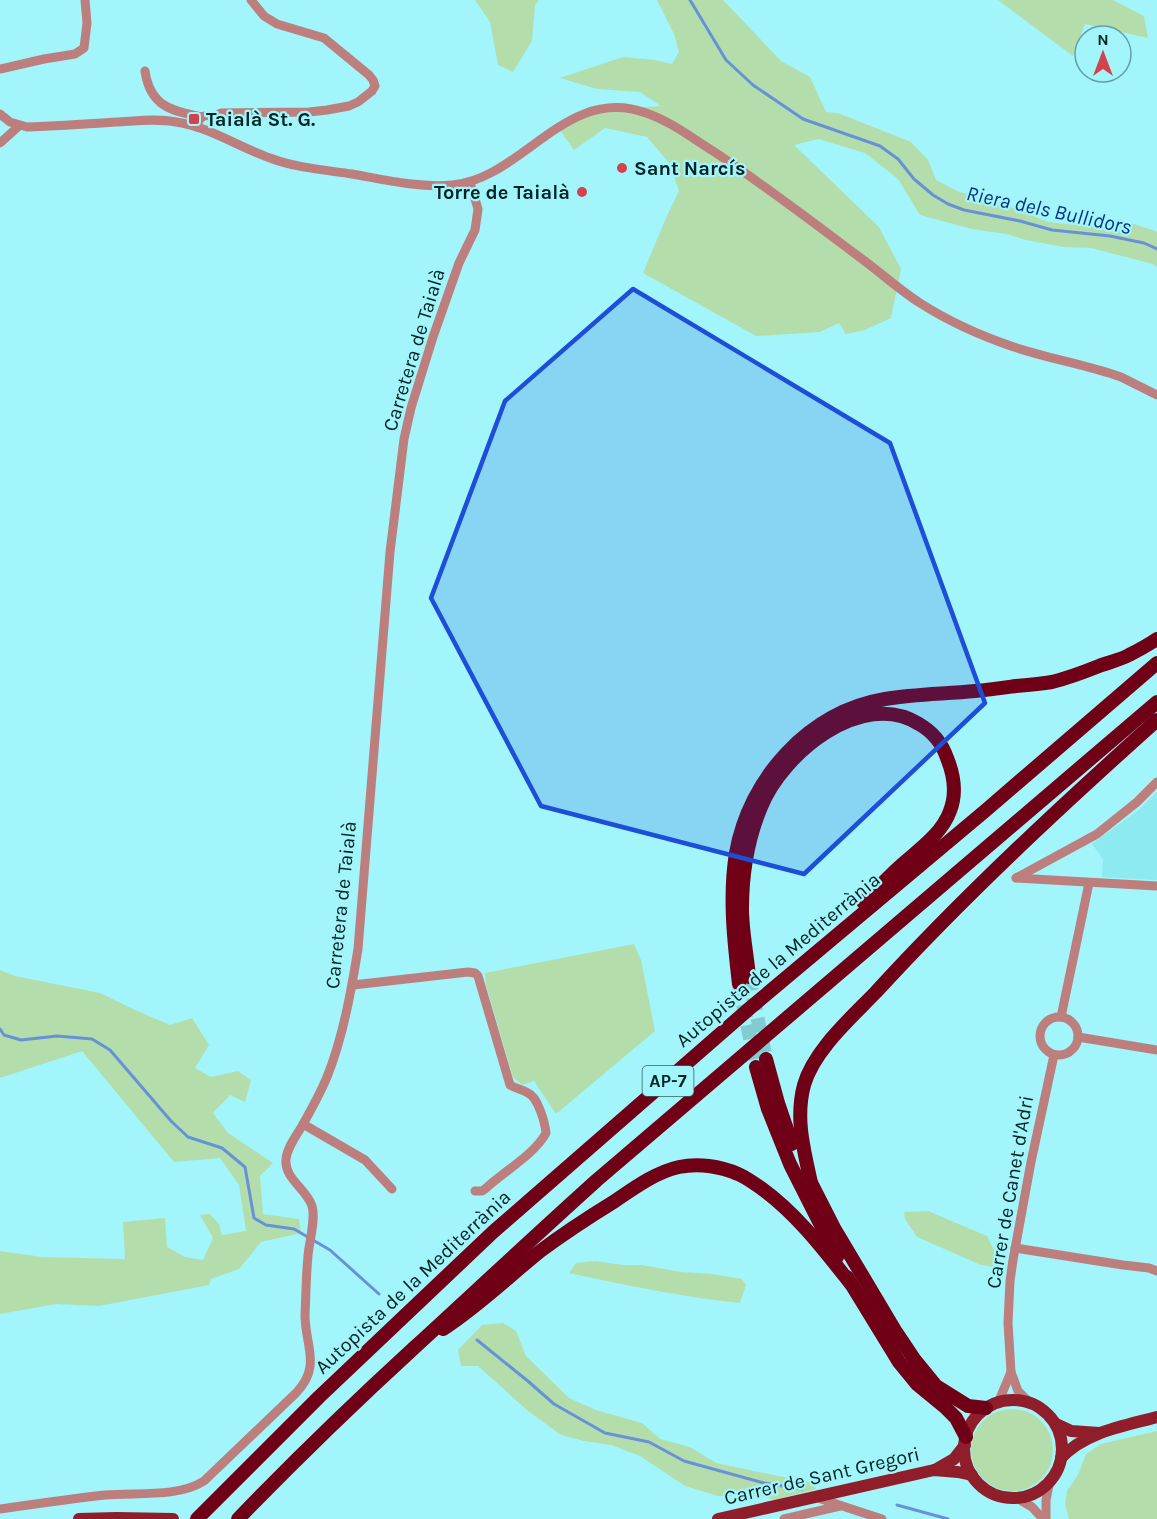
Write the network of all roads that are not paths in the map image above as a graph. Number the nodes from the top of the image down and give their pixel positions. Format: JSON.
{"nodes":[{"id":1,"x":85,"y":0,"type":"edge"},
{"id":2,"x":251,"y":0,"type":"edge"},
{"id":3,"x":0,"y":69,"type":"edge"},
{"id":4,"x":145,"y":71,"type":"dead end"},
{"id":5,"x":0,"y":114,"type":"edge"},
{"id":6,"x":202,"y":117,"type":"junction"},
{"id":7,"x":214,"y":117,"type":"junction"},
{"id":8,"x":19,"y":126,"type":"junction"},
{"id":9,"x":197,"y":127,"type":"junction"},
{"id":10,"x":217,"y":134,"type":"junction"},
{"id":11,"x":0,"y":143,"type":"edge"},
{"id":12,"x":470,"y":182,"type":"junction"},
{"id":13,"x":1157,"y":394,"type":"edge"},
{"id":14,"x":1157,"y":639,"type":"edge"},
{"id":15,"x":1157,"y":663,"type":"edge"},
{"id":16,"x":1157,"y":702,"type":"edge"},
{"id":17,"x":1157,"y":720,"type":"edge"},
{"id":18,"x":1157,"y":782,"type":"edge"},
{"id":19,"x":1089,"y":883,"type":"junction"},
{"id":20,"x":1157,"y":886,"type":"edge"},
{"id":21,"x":798,"y":967,"type":"junction"},
{"id":22,"x":353,"y":985,"type":"junction"},
{"id":23,"x":1061,"y":1017,"type":"junction"},
{"id":24,"x":1078,"y":1037,"type":"junction"},
{"id":25,"x":1157,"y":1050,"type":"edge"},
{"id":26,"x":1054,"y":1055,"type":"junction"},
{"id":27,"x":303,"y":1124,"type":"junction"},
{"id":28,"x":811,"y":1184,"type":"junction"},
{"id":29,"x":392,"y":1189,"type":"dead end"},
{"id":30,"x":475,"y":1191,"type":"dead end"},
{"id":31,"x":1015,"y":1248,"type":"junction"},
{"id":32,"x":1157,"y":1271,"type":"edge"},
{"id":33,"x":851,"y":1284,"type":"junction"},
{"id":34,"x":415,"y":1347,"type":"junction"},
{"id":35,"x":1011,"y":1372,"type":"junction"},
{"id":36,"x":1030,"y":1403,"type":"junction"},
{"id":37,"x":992,"y":1405,"type":"junction"},
{"id":38,"x":1157,"y":1418,"type":"edge"},
{"id":39,"x":1056,"y":1424,"type":"junction"},
{"id":40,"x":1100,"y":1433,"type":"junction"},
{"id":41,"x":965,"y":1441,"type":"junction"},
{"id":42,"x":1061,"y":1458,"type":"junction"},
{"id":43,"x":934,"y":1470,"type":"junction"},
{"id":44,"x":972,"y":1475,"type":"junction"},
{"id":45,"x":1050,"y":1480,"type":"junction"},
{"id":46,"x":815,"y":1497,"type":"junction"},
{"id":47,"x":1015,"y":1497,"type":"junction"},
{"id":48,"x":840,"y":1506,"type":"junction"},
{"id":49,"x":0,"y":1509,"type":"edge"},
{"id":50,"x":80,"y":1519,"type":"edge"},
{"id":51,"x":167,"y":1519,"type":"edge"},
{"id":52,"x":173,"y":1519,"type":"edge"},
{"id":53,"x":197,"y":1519,"type":"edge"},
{"id":54,"x":238,"y":1519,"type":"edge"},
{"id":55,"x":718,"y":1519,"type":"edge"},
{"id":56,"x":784,"y":1519,"type":"edge"},
{"id":57,"x":882,"y":1519,"type":"edge"},
{"id":58,"x":1044,"y":1519,"type":"edge"}],
"edges":[{"from":1,"to":3,"type":"street"},
{"from":2,"to":7,"type":"street"},
{"from":4,"to":6,"type":"street"},
{"from":5,"to":8,"type":"street"},
{"from":6,"to":7,"type":"street"},
{"from":6,"to":9,"type":"street"},
{"from":7,"to":10,"type":"street"},
{"from":8,"to":9,"type":"street"},
{"from":8,"to":11,"type":"street"},
{"from":9,"to":10,"type":"street"},
{"from":10,"to":12,"type":"street"},
{"from":12,"to":13,"type":"street"},
{"from":12,"to":22,"type":"street","name":"Carretera de Taialà"},
{"from":14,"to":21,"type":"highway"},
{"from":15,"to":21,"type":"highway","name":"Autopista de la Mediterrània","number":"AP-7"},
{"from":16,"to":34,"type":"highway","number":"AP-7"},
{"from":17,"to":28,"type":"highway"},
{"from":18,"to":19,"type":"street"},
{"from":19,"to":20,"type":"street"},
{"from":19,"to":23,"type":"street"},
{"from":21,"to":53,"type":"highway","name":"Autopista de la Mediterrània","number":"AP-7"},
{"from":22,"to":27,"type":"street","name":"Carretera de Taialà"},
{"from":22,"to":30,"type":"street"},
{"from":23,"to":24,"type":"street"},
{"from":23,"to":26,"type":"street"},
{"from":24,"to":25,"type":"street"},
{"from":24,"to":26,"type":"street"},
{"from":26,"to":31,"type":"street","name":"Carrer de Canet d'Adri"},
{"from":27,"to":29,"type":"street"},
{"from":27,"to":49,"type":"street","name":"Carretera de Taialà"},
{"from":28,"to":33,"type":"highway"},
{"from":28,"to":37,"type":"highway"},
{"from":31,"to":32,"type":"street"},
{"from":31,"to":35,"type":"street","name":"Carrer de Canet d'Adri"},
{"from":33,"to":34,"type":"highway"},
{"from":33,"to":41,"type":"highway"},
{"from":34,"to":54,"type":"highway","number":"AP-7"},
{"from":35,"to":36,"type":"street","name":"Carrer de Canet d'Adri"},
{"from":35,"to":37,"type":"street","name":"Carrer de Canet d'Adri"},
{"from":36,"to":37,"type":"main road"},
{"from":36,"to":39,"type":"main road"},
{"from":37,"to":41,"type":"main road"},
{"from":38,"to":40,"type":"main road"},
{"from":39,"to":40,"type":"main road"},
{"from":39,"to":42,"type":"main road"},
{"from":40,"to":42,"type":"main road"},
{"from":41,"to":43,"type":"main road","name":"Carrer de Sant Gregori"},
{"from":41,"to":44,"type":"main road"},
{"from":42,"to":45,"type":"main road"},
{"from":43,"to":44,"type":"main road","name":"Carrer de Sant Gregori"},
{"from":43,"to":46,"type":"main road","name":"Carrer de Sant Gregori"},
{"from":44,"to":47,"type":"main road"},
{"from":45,"to":47,"type":"main road"},
{"from":45,"to":58,"type":"street"},
{"from":46,"to":48,"type":"street"},
{"from":46,"to":55,"type":"main road","name":"Carrer de Sant Gregori"},
{"from":47,"to":58,"type":"street"},
{"from":48,"to":56,"type":"street","name":"Carrer de Sant Gregori"},
{"from":48,"to":57,"type":"street"},
{"from":50,"to":51,"type":"main road"},
{"from":51,"to":52,"type":"main road"}]}
